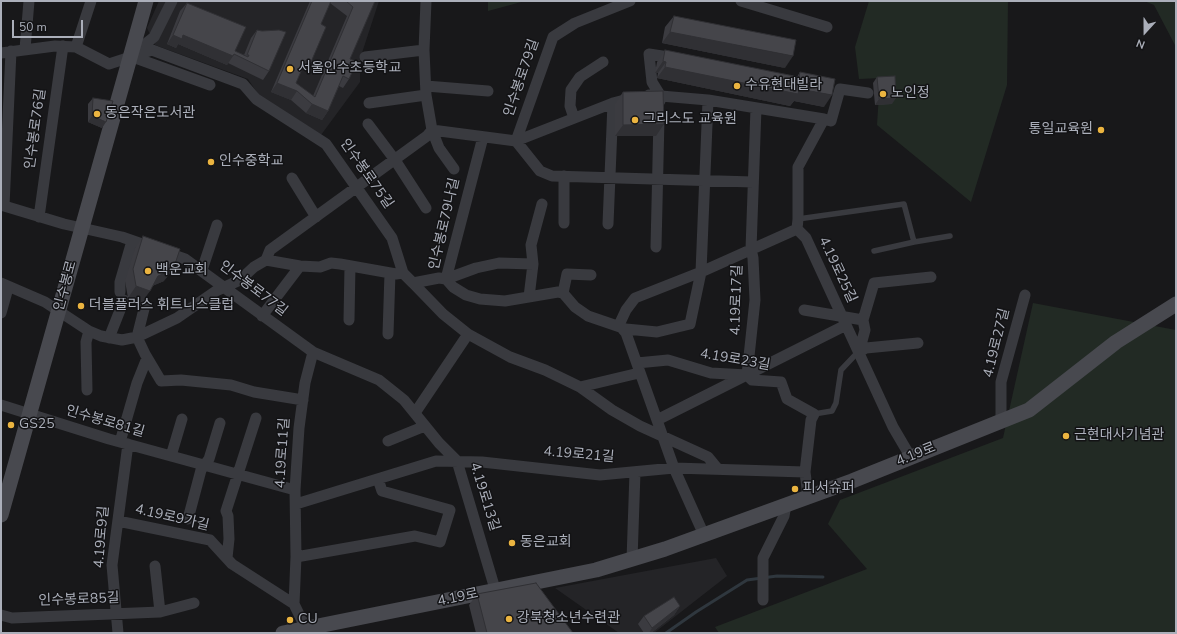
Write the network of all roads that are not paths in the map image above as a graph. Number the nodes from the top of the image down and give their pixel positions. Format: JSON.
{"nodes":[{"id":1,"x":29,"y":1,"type":"edge"},
{"id":2,"x":91,"y":1,"type":"edge"},
{"id":3,"x":146,"y":1,"type":"edge"},
{"id":4,"x":172,"y":1,"type":"edge"},
{"id":5,"x":426,"y":1,"type":"edge"},
{"id":6,"x":630,"y":1,"type":"edge"},
{"id":7,"x":741,"y":1,"type":"edge"},
{"id":8,"x":827,"y":27,"type":"dead end"},
{"id":9,"x":63,"y":46,"type":"junction"},
{"id":10,"x":76,"y":47,"type":"junction"},
{"id":11,"x":25,"y":50,"type":"junction"},
{"id":12,"x":424,"y":50,"type":"junction"},
{"id":13,"x":6,"y":52,"type":"edge"},
{"id":14,"x":130,"y":56,"type":"junction"},
{"id":15,"x":365,"y":57,"type":"dead end"},
{"id":16,"x":685,"y":59,"type":"edge"},
{"id":17,"x":603,"y":62,"type":"dead end"},
{"id":18,"x":210,"y":85,"type":"dead end"},
{"id":19,"x":426,"y":90,"type":"junction"},
{"id":20,"x":488,"y":91,"type":"dead end"},
{"id":21,"x":868,"y":93,"type":"dead end"},
{"id":22,"x":660,"y":95,"type":"junction"},
{"id":23,"x":708,"y":100,"type":"junction"},
{"id":24,"x":369,"y":103,"type":"dead end"},
{"id":25,"x":613,"y":103,"type":"junction"},
{"id":26,"x":756,"y":108,"type":"junction"},
{"id":27,"x":574,"y":118,"type":"junction"},
{"id":28,"x":824,"y":119,"type":"junction"},
{"id":29,"x":368,"y":124,"type":"dead end"},
{"id":30,"x":432,"y":130,"type":"junction"},
{"id":31,"x":483,"y":137,"type":"junction"},
{"id":32,"x":516,"y":141,"type":"junction"},
{"id":33,"x":394,"y":160,"type":"junction"},
{"id":34,"x":454,"y":169,"type":"dead end"},
{"id":35,"x":564,"y":176,"type":"junction"},
{"id":36,"x":292,"y":178,"type":"dead end"},
{"id":37,"x":611,"y":178,"type":"junction"},
{"id":38,"x":656,"y":179,"type":"junction"},
{"id":39,"x":706,"y":180,"type":"junction"},
{"id":40,"x":753,"y":182,"type":"junction"},
{"id":41,"x":357,"y":186,"type":"junction"},
{"id":42,"x":542,"y":204,"type":"dead end"},
{"id":43,"x":3,"y":206,"type":"edge"},
{"id":44,"x":426,"y":208,"type":"dead end"},
{"id":45,"x":39,"y":217,"type":"junction"},
{"id":46,"x":316,"y":217,"type":"junction"},
{"id":47,"x":564,"y":224,"type":"dead end"},
{"id":48,"x":608,"y":224,"type":"dead end"},
{"id":49,"x":797,"y":224,"type":"junction"},
{"id":50,"x":217,"y":225,"type":"dead end"},
{"id":51,"x":81,"y":227,"type":"junction"},
{"id":52,"x":950,"y":236,"type":"dead end"},
{"id":53,"x":132,"y":241,"type":"junction"},
{"id":54,"x":914,"y":242,"type":"junction"},
{"id":55,"x":656,"y":247,"type":"dead end"},
{"id":56,"x":751,"y":249,"type":"junction"},
{"id":57,"x":874,"y":251,"type":"dead end"},
{"id":58,"x":266,"y":260,"type":"junction"},
{"id":59,"x":533,"y":264,"type":"junction"},
{"id":60,"x":300,"y":266,"type":"junction"},
{"id":61,"x":350,"y":266,"type":"junction"},
{"id":62,"x":202,"y":270,"type":"junction"},
{"id":63,"x":701,"y":272,"type":"junction"},
{"id":64,"x":390,"y":273,"type":"junction"},
{"id":65,"x":403,"y":273,"type":"junction"},
{"id":66,"x":591,"y":275,"type":"dead end"},
{"id":67,"x":931,"y":276,"type":"dead end"},
{"id":68,"x":446,"y":279,"type":"junction"},
{"id":69,"x":413,"y":283,"type":"junction"},
{"id":70,"x":4,"y":285,"type":"edge"},
{"id":71,"x":225,"y":287,"type":"junction"},
{"id":72,"x":563,"y":293,"type":"junction"},
{"id":73,"x":1025,"y":295,"type":"dead end"},
{"id":74,"x":530,"y":297,"type":"junction"},
{"id":75,"x":1176,"y":304,"type":"edge"},
{"id":76,"x":145,"y":305,"type":"dead end"},
{"id":77,"x":804,"y":310,"type":"dead end"},
{"id":78,"x":59,"y":311,"type":"junction"},
{"id":79,"x":1,"y":313,"type":"edge"},
{"id":80,"x":262,"y":316,"type":"junction"},
{"id":81,"x":349,"y":320,"type":"dead end"},
{"id":82,"x":863,"y":320,"type":"junction"},
{"id":83,"x":844,"y":321,"type":"junction"},
{"id":84,"x":619,"y":325,"type":"junction"},
{"id":85,"x":89,"y":331,"type":"junction"},
{"id":86,"x":388,"y":334,"type":"dead end"},
{"id":87,"x":468,"y":334,"type":"junction"},
{"id":88,"x":137,"y":337,"type":"junction"},
{"id":89,"x":109,"y":338,"type":"junction"},
{"id":90,"x":918,"y":343,"type":"dead end"},
{"id":91,"x":313,"y":352,"type":"junction"},
{"id":92,"x":859,"y":352,"type":"junction"},
{"id":93,"x":147,"y":358,"type":"junction"},
{"id":94,"x":638,"y":368,"type":"junction"},
{"id":95,"x":747,"y":375,"type":"junction"},
{"id":96,"x":580,"y":388,"type":"junction"},
{"id":97,"x":87,"y":390,"type":"dead end"},
{"id":98,"x":303,"y":400,"type":"junction"},
{"id":99,"x":1,"y":405,"type":"edge"},
{"id":100,"x":415,"y":413,"type":"junction"},
{"id":101,"x":814,"y":414,"type":"junction"},
{"id":102,"x":30,"y":415,"type":"junction"},
{"id":103,"x":256,"y":418,"type":"dead end"},
{"id":104,"x":182,"y":419,"type":"dead end"},
{"id":105,"x":656,"y":420,"type":"junction"},
{"id":106,"x":1001,"y":422,"type":"junction"},
{"id":107,"x":220,"y":423,"type":"dead end"},
{"id":108,"x":425,"y":426,"type":"junction"},
{"id":109,"x":662,"y":435,"type":"junction"},
{"id":110,"x":388,"y":441,"type":"dead end"},
{"id":111,"x":124,"y":443,"type":"junction"},
{"id":112,"x":171,"y":456,"type":"junction"},
{"id":113,"x":910,"y":456,"type":"junction"},
{"id":114,"x":457,"y":461,"type":"junction"},
{"id":115,"x":205,"y":466,"type":"junction"},
{"id":116,"x":674,"y":468,"type":"junction"},
{"id":117,"x":716,"y":468,"type":"junction"},
{"id":118,"x":635,"y":472,"type":"junction"},
{"id":119,"x":805,"y":472,"type":"junction"},
{"id":120,"x":236,"y":475,"type":"junction"},
{"id":121,"x":378,"y":479,"type":"junction"},
{"id":122,"x":295,"y":490,"type":"junction"},
{"id":123,"x":808,"y":496,"type":"junction"},
{"id":124,"x":296,"y":504,"type":"junction"},
{"id":125,"x":786,"y":505,"type":"junction"},
{"id":126,"x":2,"y":507,"type":"edge"},
{"id":127,"x":188,"y":519,"type":"dead end"},
{"id":128,"x":118,"y":521,"type":"junction"},
{"id":129,"x":704,"y":535,"type":"junction"},
{"id":130,"x":296,"y":557,"type":"junction"},
{"id":131,"x":227,"y":558,"type":"junction"},
{"id":132,"x":632,"y":560,"type":"junction"},
{"id":133,"x":155,"y":566,"type":"dead end"},
{"id":134,"x":495,"y":589,"type":"junction"},
{"id":135,"x":763,"y":600,"type":"dead end"},
{"id":136,"x":194,"y":603,"type":"dead end"},
{"id":137,"x":294,"y":604,"type":"junction"},
{"id":138,"x":160,"y":612,"type":"junction"},
{"id":139,"x":116,"y":613,"type":"junction"},
{"id":140,"x":1,"y":615,"type":"edge"},
{"id":141,"x":307,"y":630,"type":"edge"},
{"id":142,"x":118,"y":633,"type":"edge"},
{"id":143,"x":283,"y":633,"type":"edge"}],
"edges":[{"from":1,"to":11,"type":"street"},
{"from":2,"to":10,"type":"street"},
{"from":3,"to":14,"type":"street","name":"인수봉로"},
{"from":4,"to":14,"type":"street"},
{"from":5,"to":12,"type":"street"},
{"from":6,"to":32,"type":"street","name":"인수봉로79길"},
{"from":7,"to":8,"type":"street"},
{"from":9,"to":10,"type":"street","name":"인수봉로76길"},
{"from":9,"to":11,"type":"street","name":"인수봉로76길"},
{"from":9,"to":45,"type":"street","name":"인수봉로76길"},
{"from":10,"to":14,"type":"street","name":"인수봉로76길"},
{"from":11,"to":13,"type":"street","name":"인수봉로76길"},
{"from":12,"to":15,"type":"street"},
{"from":12,"to":19,"type":"street"},
{"from":13,"to":43,"type":"street","name":"인수봉로76길"},
{"from":14,"to":18,"type":"street"},
{"from":14,"to":41,"type":"street","name":"인수봉로75길"},
{"from":14,"to":51,"type":"street","name":"인수봉로"},
{"from":16,"to":22,"type":"street"},
{"from":17,"to":27,"type":"street"},
{"from":19,"to":20,"type":"street"},
{"from":19,"to":24,"type":"street"},
{"from":19,"to":30,"type":"street"},
{"from":21,"to":28,"type":"street"},
{"from":22,"to":23,"type":"street","name":"인수봉로79길"},
{"from":22,"to":25,"type":"street","name":"인수봉로79길"},
{"from":22,"to":38,"type":"street"},
{"from":23,"to":26,"type":"street","name":"인수봉로79길"},
{"from":23,"to":39,"type":"street"},
{"from":25,"to":27,"type":"street","name":"인수봉로79길"},
{"from":25,"to":37,"type":"street"},
{"from":26,"to":28,"type":"street","name":"인수봉로79길"},
{"from":26,"to":40,"type":"street"},
{"from":27,"to":32,"type":"street","name":"인수봉로79길"},
{"from":28,"to":49,"type":"street"},
{"from":29,"to":33,"type":"street"},
{"from":30,"to":31,"type":"street","name":"인수봉로79길"},
{"from":30,"to":33,"type":"street"},
{"from":30,"to":34,"type":"street"},
{"from":31,"to":32,"type":"street","name":"인수봉로79길"},
{"from":31,"to":68,"type":"street","name":"인수봉로79나길"},
{"from":32,"to":35,"type":"street"},
{"from":33,"to":41,"type":"street"},
{"from":33,"to":44,"type":"street"},
{"from":35,"to":37,"type":"street"},
{"from":35,"to":47,"type":"street"},
{"from":36,"to":46,"type":"street"},
{"from":37,"to":38,"type":"street"},
{"from":37,"to":48,"type":"street"},
{"from":38,"to":39,"type":"street"},
{"from":38,"to":55,"type":"street"},
{"from":39,"to":40,"type":"street"},
{"from":39,"to":63,"type":"street"},
{"from":40,"to":56,"type":"street"},
{"from":41,"to":46,"type":"street"},
{"from":41,"to":65,"type":"street","name":"인수봉로75길"},
{"from":42,"to":59,"type":"street"},
{"from":43,"to":45,"type":"street","name":"인수봉로77길"},
{"from":45,"to":51,"type":"street","name":"인수봉로77길"},
{"from":46,"to":58,"type":"street"},
{"from":49,"to":54,"type":"lane"},
{"from":49,"to":56,"type":"street","name":"4.19로17길"},
{"from":49,"to":83,"type":"street","name":"4.19로25길"},
{"from":50,"to":62,"type":"street"},
{"from":51,"to":53,"type":"street","name":"인수봉로77길"},
{"from":51,"to":78,"type":"street","name":"인수봉로"},
{"from":52,"to":54,"type":"lane"},
{"from":53,"to":62,"type":"street","name":"인수봉로77길"},
{"from":53,"to":89,"type":"street"},
{"from":54,"to":57,"type":"lane"},
{"from":56,"to":63,"type":"street","name":"4.19로17길"},
{"from":56,"to":95,"type":"street","name":"4.19로17길"},
{"from":58,"to":60,"type":"street"},
{"from":58,"to":71,"type":"street"},
{"from":59,"to":68,"type":"street","name":"인수봉로79나길"},
{"from":59,"to":74,"type":"street"},
{"from":60,"to":61,"type":"street"},
{"from":60,"to":80,"type":"street"},
{"from":61,"to":64,"type":"street"},
{"from":61,"to":81,"type":"street"},
{"from":62,"to":71,"type":"street","name":"인수봉로77길"},
{"from":63,"to":84,"type":"street","name":"4.19로17길"},
{"from":63,"to":84,"type":"street"},
{"from":64,"to":65,"type":"street"},
{"from":64,"to":86,"type":"street"},
{"from":65,"to":69,"type":"street"},
{"from":66,"to":72,"type":"street"},
{"from":67,"to":82,"type":"street"},
{"from":68,"to":69,"type":"street"},
{"from":68,"to":74,"type":"street"},
{"from":69,"to":87,"type":"street"},
{"from":70,"to":78,"type":"street"},
{"from":70,"to":79,"type":"street"},
{"from":71,"to":80,"type":"street","name":"인수봉로77길"},
{"from":71,"to":88,"type":"street"},
{"from":72,"to":74,"type":"street"},
{"from":72,"to":84,"type":"street"},
{"from":73,"to":106,"type":"street","name":"4.19로27길"},
{"from":75,"to":106,"type":"street","name":"4.19로"},
{"from":76,"to":88,"type":"street"},
{"from":77,"to":83,"type":"street","name":"4.19로25길"},
{"from":78,"to":85,"type":"street"},
{"from":78,"to":102,"type":"street","name":"인수봉로"},
{"from":80,"to":91,"type":"street","name":"인수봉로77길"},
{"from":82,"to":83,"type":"street"},
{"from":82,"to":92,"type":"street"},
{"from":83,"to":92,"type":"street","name":"4.19로25길"},
{"from":83,"to":95,"type":"street"},
{"from":84,"to":94,"type":"street"},
{"from":85,"to":89,"type":"street"},
{"from":85,"to":97,"type":"street"},
{"from":87,"to":96,"type":"street"},
{"from":87,"to":100,"type":"street"},
{"from":88,"to":89,"type":"street"},
{"from":88,"to":93,"type":"street"},
{"from":90,"to":92,"type":"street"},
{"from":91,"to":98,"type":"street","name":"4.19로11길"},
{"from":91,"to":100,"type":"street","name":"4.19로13길"},
{"from":92,"to":101,"type":"lane"},
{"from":92,"to":113,"type":"street","name":"4.19로25길"},
{"from":93,"to":98,"type":"street"},
{"from":93,"to":111,"type":"street"},
{"from":94,"to":95,"type":"street","name":"4.19로23길"},
{"from":94,"to":96,"type":"street"},
{"from":94,"to":105,"type":"street"},
{"from":95,"to":101,"type":"street","name":"4.19로23길"},
{"from":95,"to":105,"type":"street"},
{"from":96,"to":109,"type":"street"},
{"from":98,"to":122,"type":"street","name":"4.19로11길"},
{"from":99,"to":102,"type":"street","name":"인수봉로81길"},
{"from":100,"to":108,"type":"street","name":"4.19로13길"},
{"from":101,"to":119,"type":"street"},
{"from":102,"to":111,"type":"street","name":"인수봉로81길"},
{"from":102,"to":126,"type":"street","name":"인수봉로"},
{"from":103,"to":120,"type":"street"},
{"from":104,"to":112,"type":"street"},
{"from":105,"to":109,"type":"street"},
{"from":106,"to":113,"type":"street","name":"4.19로"},
{"from":107,"to":115,"type":"street"},
{"from":108,"to":110,"type":"street"},
{"from":108,"to":114,"type":"street","name":"4.19로13길"},
{"from":109,"to":116,"type":"street"},
{"from":109,"to":117,"type":"street"},
{"from":111,"to":112,"type":"street","name":"인수봉로81길"},
{"from":111,"to":128,"type":"street","name":"4.19로9길"},
{"from":112,"to":115,"type":"street","name":"인수봉로81길"},
{"from":113,"to":123,"type":"street","name":"4.19로"},
{"from":114,"to":118,"type":"street","name":"4.19로21길"},
{"from":114,"to":121,"type":"street","name":"4.19로21길"},
{"from":114,"to":134,"type":"street","name":"4.19로13길"},
{"from":115,"to":120,"type":"street","name":"인수봉로81길"},
{"from":115,"to":127,"type":"street"},
{"from":116,"to":117,"type":"street","name":"4.19로21길"},
{"from":116,"to":118,"type":"street","name":"4.19로21길"},
{"from":116,"to":129,"type":"street"},
{"from":117,"to":119,"type":"street","name":"4.19로21길"},
{"from":118,"to":132,"type":"street"},
{"from":119,"to":123,"type":"street"},
{"from":120,"to":122,"type":"street","name":"인수봉로81길"},
{"from":120,"to":131,"type":"street"},
{"from":121,"to":124,"type":"street","name":"4.19로21길"},
{"from":121,"to":130,"type":"street"},
{"from":122,"to":124,"type":"street","name":"4.19로11길"},
{"from":123,"to":125,"type":"street","name":"4.19로"},
{"from":124,"to":130,"type":"street","name":"4.19로11길"},
{"from":125,"to":129,"type":"street","name":"4.19로"},
{"from":125,"to":135,"type":"street"},
{"from":128,"to":131,"type":"street","name":"4.19로9가길"},
{"from":128,"to":139,"type":"street","name":"4.19로9길"},
{"from":129,"to":132,"type":"street","name":"4.19로"},
{"from":130,"to":137,"type":"street","name":"4.19로11길"},
{"from":131,"to":137,"type":"street","name":"4.19로9가길"},
{"from":132,"to":134,"type":"street","name":"4.19로"},
{"from":133,"to":138,"type":"street"},
{"from":134,"to":141,"type":"street","name":"4.19로"},
{"from":136,"to":138,"type":"street","name":"인수봉로85길"},
{"from":137,"to":141,"type":"street","name":"4.19로11길"},
{"from":138,"to":139,"type":"street","name":"인수봉로85길"},
{"from":139,"to":140,"type":"street","name":"인수봉로85길"},
{"from":139,"to":142,"type":"street","name":"4.19로9길"},
{"from":141,"to":143,"type":"street","name":"4.19로"}]}
